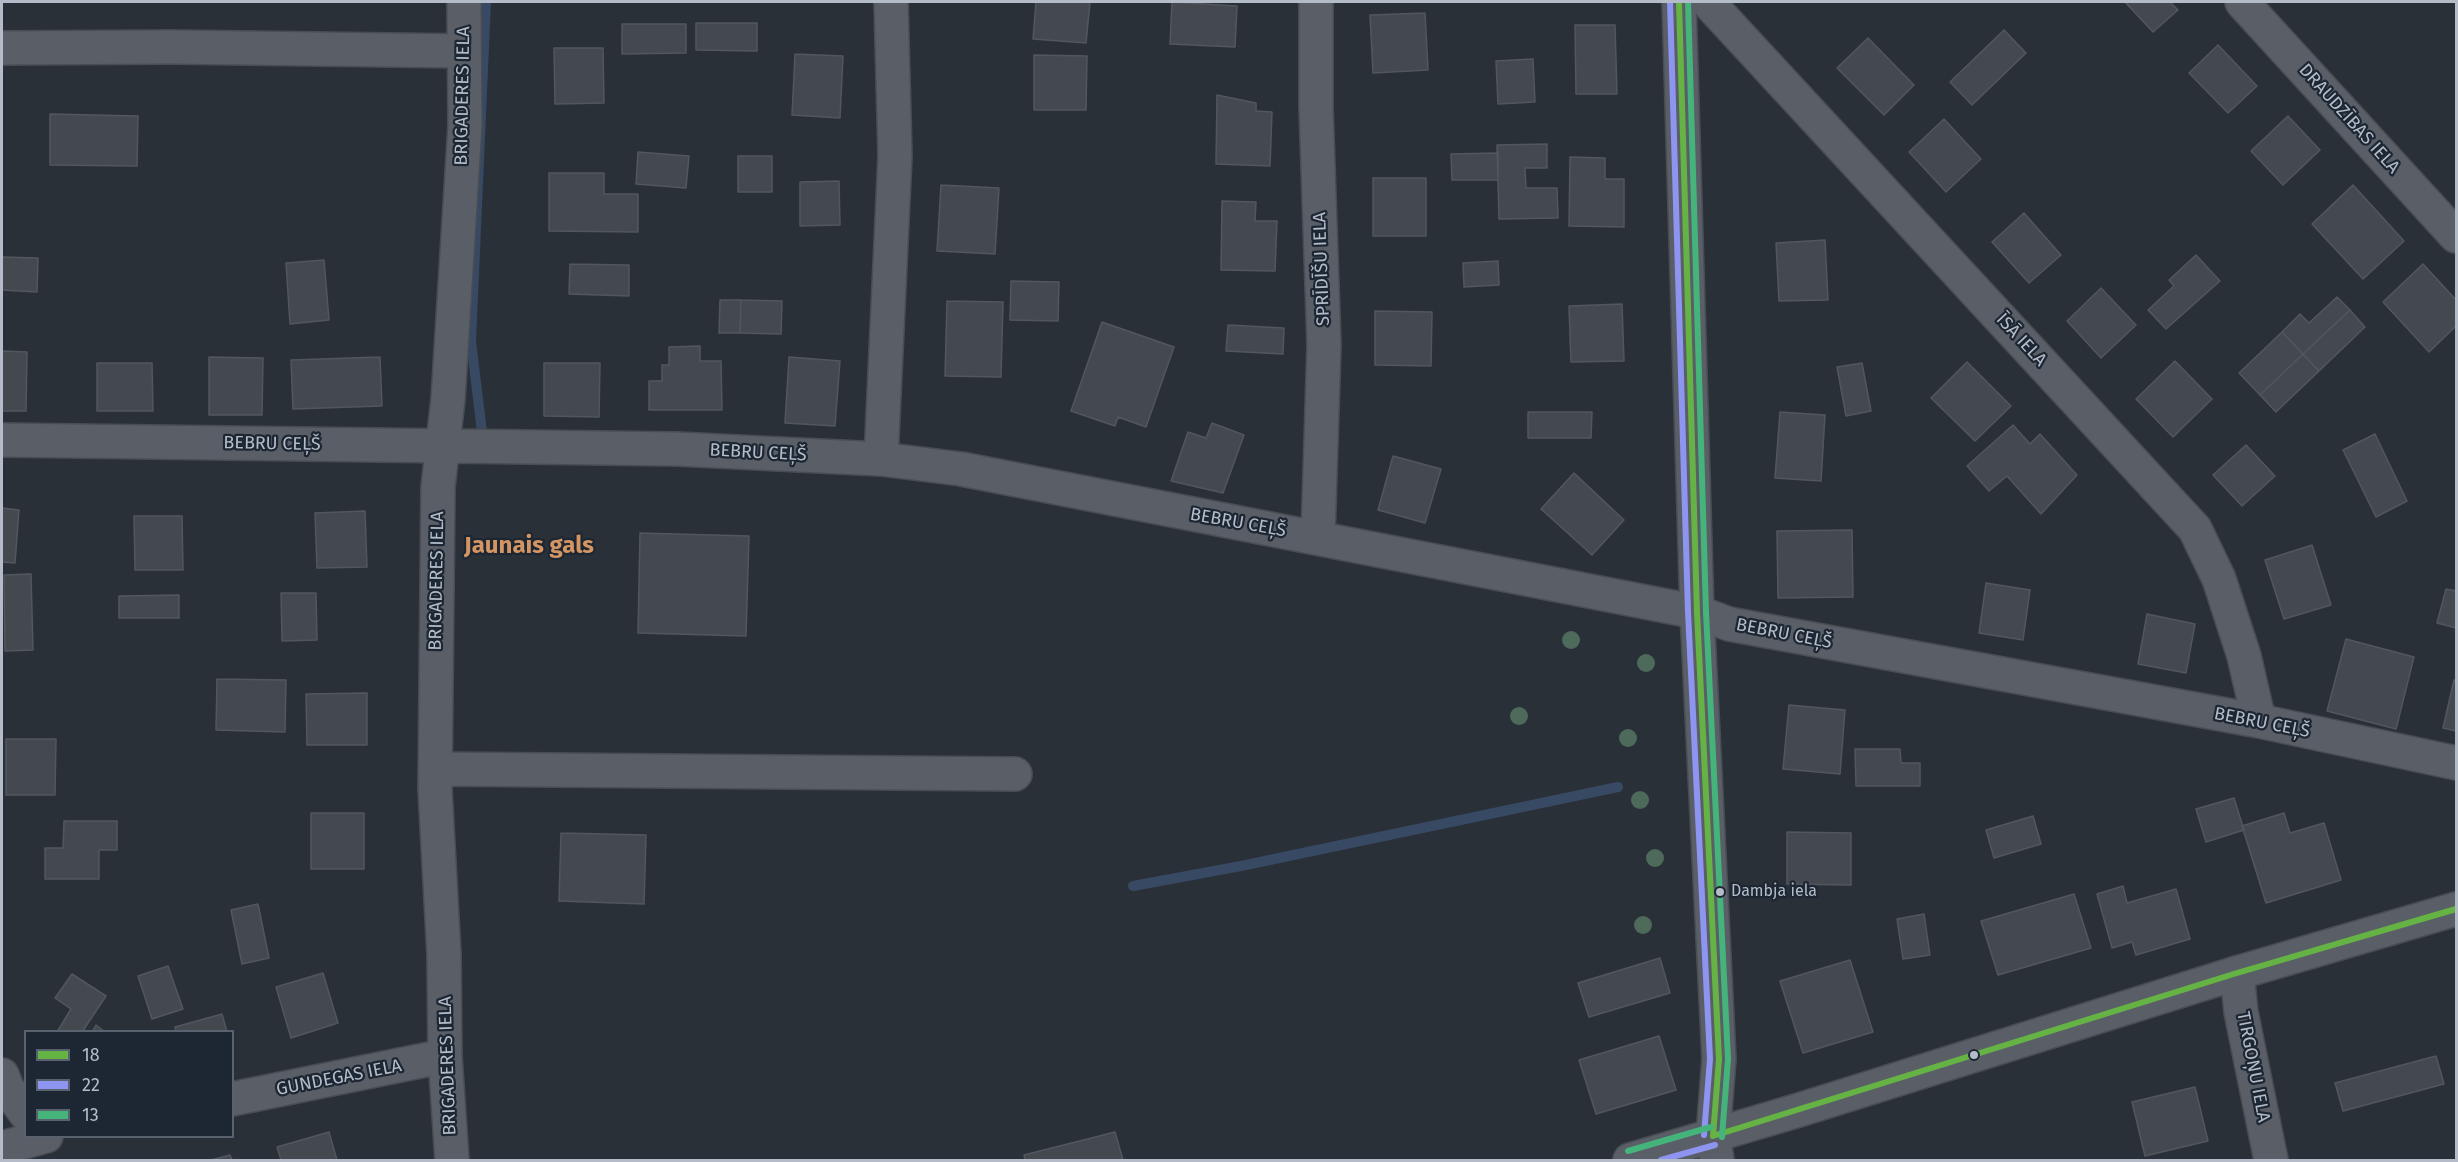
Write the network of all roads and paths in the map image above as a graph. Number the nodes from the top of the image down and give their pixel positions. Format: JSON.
{"nodes":[{"id":1,"x":464,"y":2,"type":"edge"},
{"id":2,"x":891,"y":2,"type":"edge"},
{"id":3,"x":1316,"y":2,"type":"edge"},
{"id":4,"x":1679,"y":2,"type":"edge"},
{"id":5,"x":1708,"y":2,"type":"edge"},
{"id":6,"x":2242,"y":2,"type":"edge"},
{"id":7,"x":2,"y":48,"type":"edge"},
{"id":8,"x":464,"y":51,"type":"junction"},
{"id":9,"x":2457,"y":236,"type":"edge"},
{"id":10,"x":2,"y":440,"type":"edge"},
{"id":11,"x":441,"y":446,"type":"junction"},
{"id":12,"x":881,"y":459,"type":"junction"},
{"id":13,"x":1318,"y":537,"type":"junction"},
{"id":14,"x":1697,"y":612,"type":"junction"},
{"id":15,"x":2259,"y":721,"type":"junction"},
{"id":16,"x":2457,"y":764,"type":"edge"},
{"id":17,"x":435,"y":769,"type":"junction"},
{"id":18,"x":1015,"y":774,"type":"dead end"},
{"id":19,"x":2457,"y":909,"type":"edge"},
{"id":20,"x":2237,"y":973,"type":"junction"},
{"id":21,"x":445,"y":1056,"type":"junction"},
{"id":22,"x":2,"y":1075,"type":"edge"},
{"id":23,"x":234,"y":1099,"type":"edge"},
{"id":24,"x":24,"y":1112,"type":"edge"},
{"id":25,"x":24,"y":1138,"type":"edge"},
{"id":26,"x":2,"y":1148,"type":"edge"},
{"id":27,"x":1715,"y":1148,"type":"edge"},
{"id":28,"x":453,"y":1161,"type":"edge"},
{"id":29,"x":1630,"y":1161,"type":"edge"},
{"id":30,"x":2271,"y":1161,"type":"edge"}],
"edges":[{"from":1,"to":8,"type":"street","name":"BRIGADERES IELA"},
{"from":2,"to":12,"type":"street"},
{"from":3,"to":13,"type":"street","name":"SPRĪDĪŠU IELA"},
{"from":4,"to":14,"type":"street"},
{"from":5,"to":15,"type":"street","name":"ĪSĀ IELA"},
{"from":6,"to":9,"type":"street","name":"DRAUDZĪBAS IELA"},
{"from":7,"to":8,"type":"street"},
{"from":8,"to":11,"type":"street","name":"BRIGADERES IELA"},
{"from":10,"to":11,"type":"street","name":"BEBRU CEĻŠ"},
{"from":11,"to":12,"type":"street","name":"BEBRU CEĻŠ"},
{"from":11,"to":17,"type":"street","name":"BRIGADERES IELA"},
{"from":12,"to":13,"type":"street","name":"BEBRU CEĻŠ"},
{"from":13,"to":14,"type":"street","name":"BEBRU CEĻŠ"},
{"from":14,"to":15,"type":"street","name":"BEBRU CEĻŠ"},
{"from":14,"to":27,"type":"street"},
{"from":15,"to":16,"type":"street","name":"BEBRU CEĻŠ"},
{"from":17,"to":18,"type":"street"},
{"from":17,"to":21,"type":"street","name":"BRIGADERES IELA"},
{"from":19,"to":20,"type":"street"},
{"from":20,"to":27,"type":"street"},
{"from":20,"to":30,"type":"street","name":"TIRGOŅU IELA"},
{"from":21,"to":23,"type":"street","name":"GUNDEGAS IELA"},
{"from":21,"to":28,"type":"street","name":"BRIGADERES IELA"},
{"from":22,"to":24,"type":"street"},
{"from":25,"to":26,"type":"street"},
{"from":27,"to":29,"type":"street"}]}
